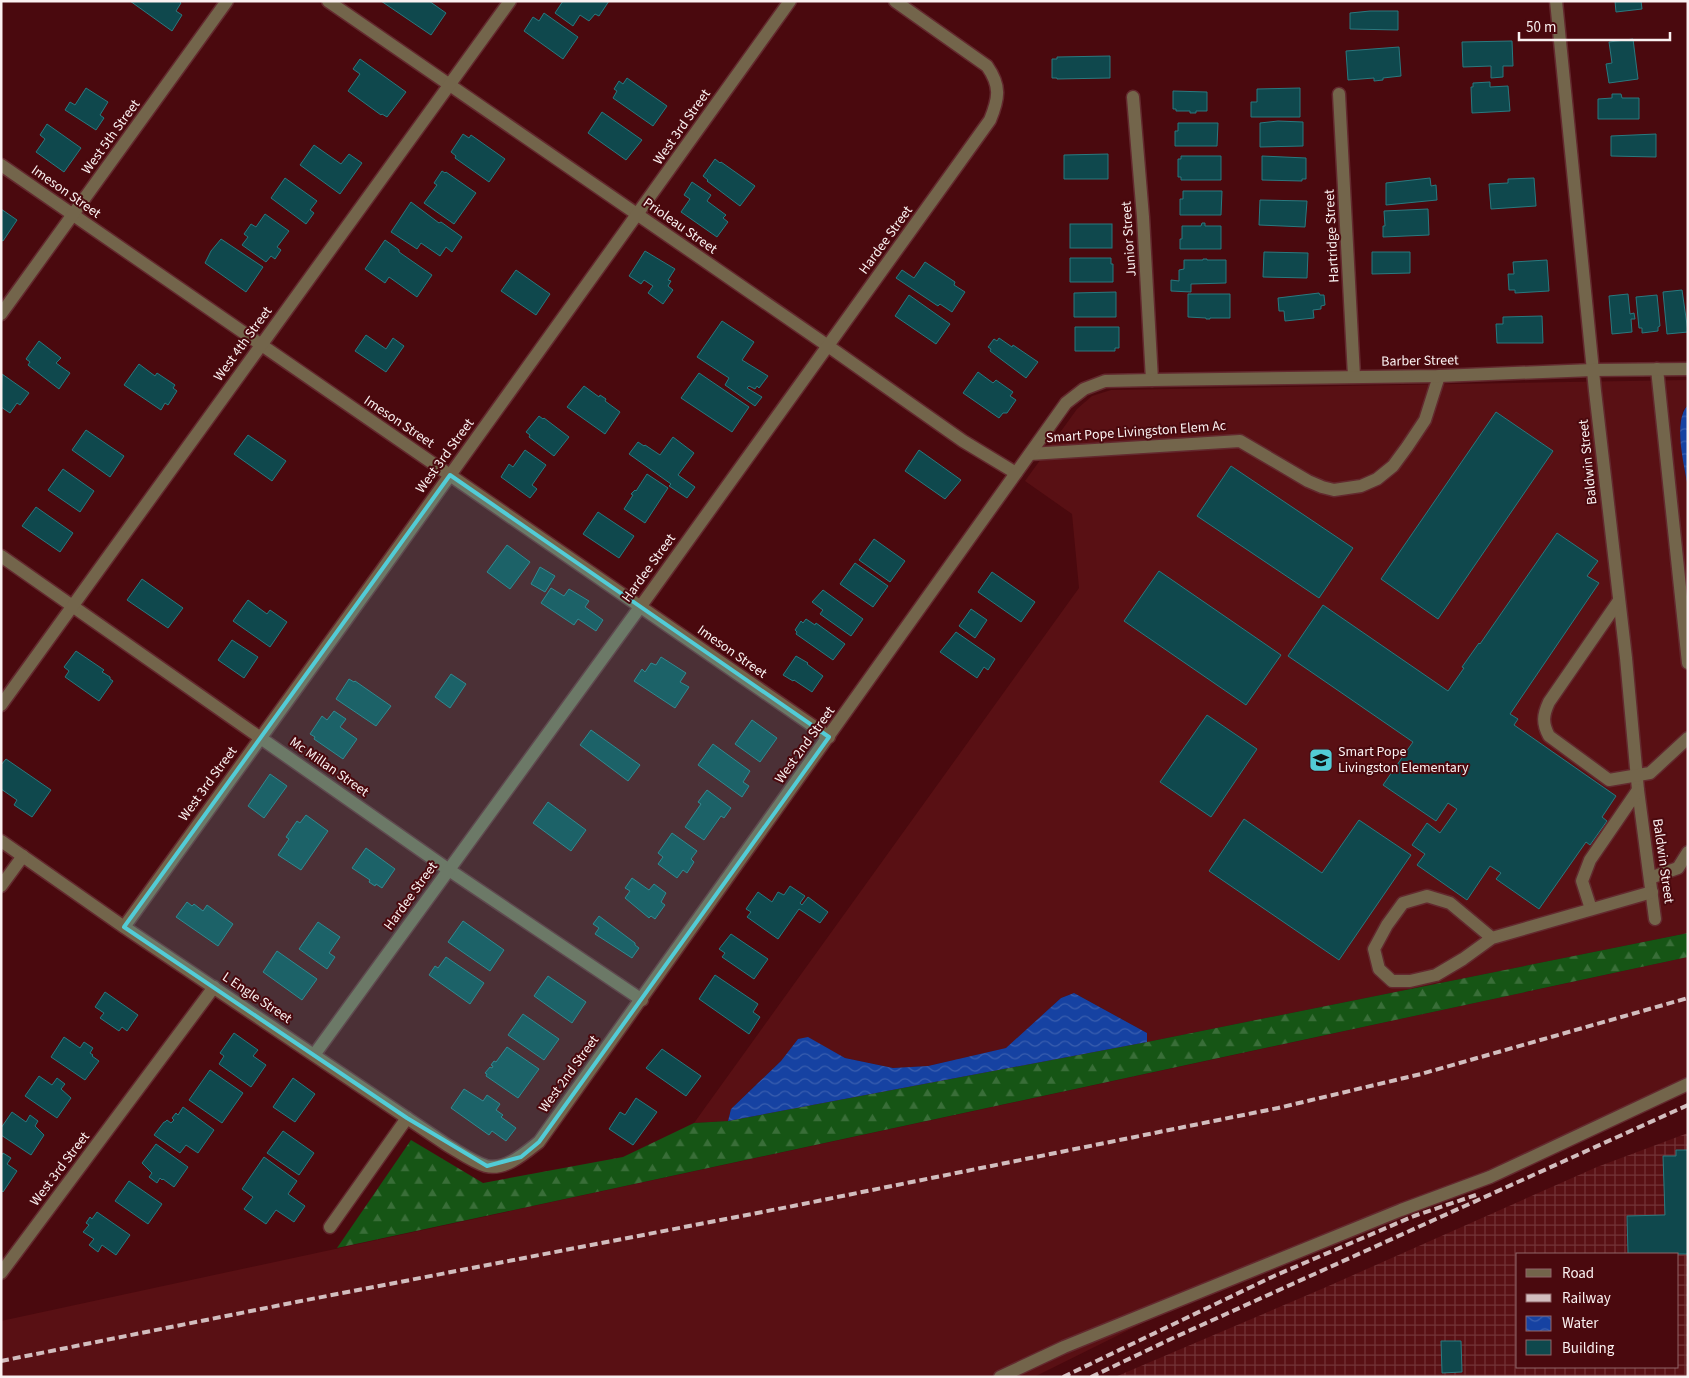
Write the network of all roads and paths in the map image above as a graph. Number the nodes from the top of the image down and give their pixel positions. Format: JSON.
{"nodes":[{"id":1,"x":227,"y":1,"type":"edge"},
{"id":2,"x":328,"y":1,"type":"edge"},
{"id":3,"x":510,"y":1,"type":"edge"},
{"id":4,"x":790,"y":1,"type":"edge"},
{"id":5,"x":895,"y":1,"type":"edge"},
{"id":6,"x":1556,"y":1,"type":"edge"},
{"id":7,"x":450,"y":84,"type":"junction"},
{"id":8,"x":1339,"y":94,"type":"dead end"},
{"id":9,"x":1133,"y":97,"type":"dead end"},
{"id":10,"x":1,"y":165,"type":"edge"},
{"id":11,"x":73,"y":215,"type":"junction"},
{"id":12,"x":638,"y":215,"type":"junction"},
{"id":13,"x":1,"y":314,"type":"edge"},
{"id":14,"x":261,"y":346,"type":"junction"},
{"id":15,"x":828,"y":346,"type":"junction"},
{"id":16,"x":1657,"y":369,"type":"junction"},
{"id":17,"x":1688,"y":369,"type":"edge"},
{"id":18,"x":1593,"y":370,"type":"junction"},
{"id":19,"x":1354,"y":376,"type":"junction"},
{"id":20,"x":1439,"y":376,"type":"junction"},
{"id":21,"x":1152,"y":380,"type":"junction"},
{"id":22,"x":1030,"y":454,"type":"junction"},
{"id":23,"x":1016,"y":473,"type":"junction"},
{"id":24,"x":450,"y":475,"type":"junction"},
{"id":25,"x":1,"y":556,"type":"edge"},
{"id":26,"x":1618,"y":602,"type":"junction"},
{"id":27,"x":73,"y":606,"type":"junction"},
{"id":28,"x":640,"y":607,"type":"junction"},
{"id":29,"x":1688,"y":663,"type":"edge"},
{"id":30,"x":1,"y":705,"type":"edge"},
{"id":31,"x":261,"y":737,"type":"junction"},
{"id":32,"x":829,"y":737,"type":"junction"},
{"id":33,"x":1688,"y":738,"type":"edge"},
{"id":34,"x":1637,"y":776,"type":"junction"},
{"id":35,"x":1638,"y":790,"type":"junction"},
{"id":36,"x":1,"y":841,"type":"edge"},
{"id":37,"x":1688,"y":852,"type":"edge"},
{"id":38,"x":23,"y":856,"type":"junction"},
{"id":39,"x":449,"y":870,"type":"junction"},
{"id":40,"x":1650,"y":878,"type":"junction"},
{"id":41,"x":1,"y":886,"type":"edge"},
{"id":42,"x":1652,"y":892,"type":"junction"},
{"id":43,"x":1590,"y":909,"type":"junction"},
{"id":44,"x":1655,"y":919,"type":"dead end"},
{"id":45,"x":124,"y":927,"type":"junction"},
{"id":46,"x":1492,"y":938,"type":"junction"},
{"id":47,"x":214,"y":987,"type":"junction"},
{"id":48,"x":642,"y":1000,"type":"junction"},
{"id":49,"x":314,"y":1055,"type":"junction"},
{"id":50,"x":1688,"y":1084,"type":"edge"},
{"id":51,"x":407,"y":1118,"type":"junction"},
{"id":52,"x":502,"y":1165,"type":"joint"},
{"id":53,"x":330,"y":1227,"type":"dead end"},
{"id":54,"x":1,"y":1273,"type":"edge"},
{"id":55,"x":1000,"y":1377,"type":"edge"}],
"edges":[{"from":1,"to":11,"type":"street","name":"West 5th Street"},
{"from":2,"to":7,"type":"street","name":"Prioleau Street"},
{"from":3,"to":7,"type":"street","name":"West 4th Street"},
{"from":4,"to":12,"type":"street","name":"West 3rd Street"},
{"from":5,"to":15,"type":"street","name":"Hardee Street"},
{"from":6,"to":18,"type":"street","name":"Baldwin Street"},
{"from":7,"to":12,"type":"street","name":"Prioleau Street"},
{"from":7,"to":14,"type":"street","name":"West 4th Street"},
{"from":8,"to":19,"type":"street","name":"Hartridge Street"},
{"from":9,"to":21,"type":"street","name":"Junior Street"},
{"from":10,"to":11,"type":"street","name":"Imeson Street"},
{"from":11,"to":13,"type":"street","name":"West 5th Street"},
{"from":11,"to":14,"type":"street","name":"Imeson Street"},
{"from":12,"to":15,"type":"street","name":"Prioleau Street"},
{"from":12,"to":24,"type":"street","name":"West 3rd Street"},
{"from":14,"to":24,"type":"street","name":"Imeson Street"},
{"from":14,"to":27,"type":"street","name":"West 4th Street"},
{"from":15,"to":23,"type":"street","name":"Prioleau Street"},
{"from":15,"to":28,"type":"street","name":"Hardee Street"},
{"from":16,"to":17,"type":"street","name":"Barber Street"},
{"from":16,"to":18,"type":"street","name":"Barber Street"},
{"from":16,"to":29,"type":"street"},
{"from":18,"to":20,"type":"street","name":"Barber Street"},
{"from":18,"to":26,"type":"street","name":"Baldwin Street"},
{"from":19,"to":20,"type":"street","name":"Barber Street"},
{"from":19,"to":21,"type":"street","name":"Barber Street"},
{"from":20,"to":22,"type":"street","name":"Smart Pope Livingston Elem Ac"},
{"from":21,"to":22,"type":"street","name":"West 2nd Street"},
{"from":22,"to":23,"type":"street","name":"West 2nd Street"},
{"from":23,"to":32,"type":"street","name":"West 2nd Street"},
{"from":24,"to":28,"type":"street","name":"Imeson Street"},
{"from":24,"to":31,"type":"street","name":"West 3rd Street"},
{"from":25,"to":27,"type":"street","name":"Mc Millan Street"},
{"from":26,"to":34,"type":"street","name":"Baldwin Street"},
{"from":26,"to":34,"type":"street"},
{"from":27,"to":30,"type":"street","name":"West 4th Street"},
{"from":27,"to":31,"type":"street","name":"Mc Millan Street"},
{"from":28,"to":32,"type":"street","name":"Imeson Street"},
{"from":28,"to":39,"type":"street","name":"Hardee Street"},
{"from":31,"to":39,"type":"street","name":"Mc Millan Street"},
{"from":31,"to":45,"type":"street","name":"West 3rd Street"},
{"from":32,"to":48,"type":"street","name":"West 2nd Street"},
{"from":33,"to":34,"type":"street"},
{"from":34,"to":35,"type":"street","name":"Baldwin Street"},
{"from":35,"to":40,"type":"street","name":"Baldwin Street"},
{"from":35,"to":43,"type":"street"},
{"from":36,"to":38,"type":"street","name":"L Engle Street"},
{"from":37,"to":40,"type":"street"},
{"from":38,"to":41,"type":"street"},
{"from":38,"to":45,"type":"street","name":"L Engle Street"},
{"from":39,"to":48,"type":"street","name":"Mc Millan Street"},
{"from":39,"to":49,"type":"street","name":"Hardee Street"},
{"from":40,"to":42,"type":"street","name":"Baldwin Street"},
{"from":42,"to":43,"type":"street"},
{"from":42,"to":44,"type":"street","name":"Baldwin Street"},
{"from":43,"to":46,"type":"street"},
{"from":45,"to":47,"type":"street","name":"L Engle Street"},
{"from":46,"to":46,"type":"street"},
{"from":47,"to":49,"type":"street","name":"L Engle Street"},
{"from":47,"to":54,"type":"street","name":"West 3rd Street"},
{"from":48,"to":52,"type":"street","name":"West 2nd Street"},
{"from":49,"to":51,"type":"street","name":"L Engle Street"},
{"from":50,"to":55,"type":"street"},
{"from":51,"to":52,"type":"street","name":"L Engle Street"},
{"from":51,"to":53,"type":"street"}]}
